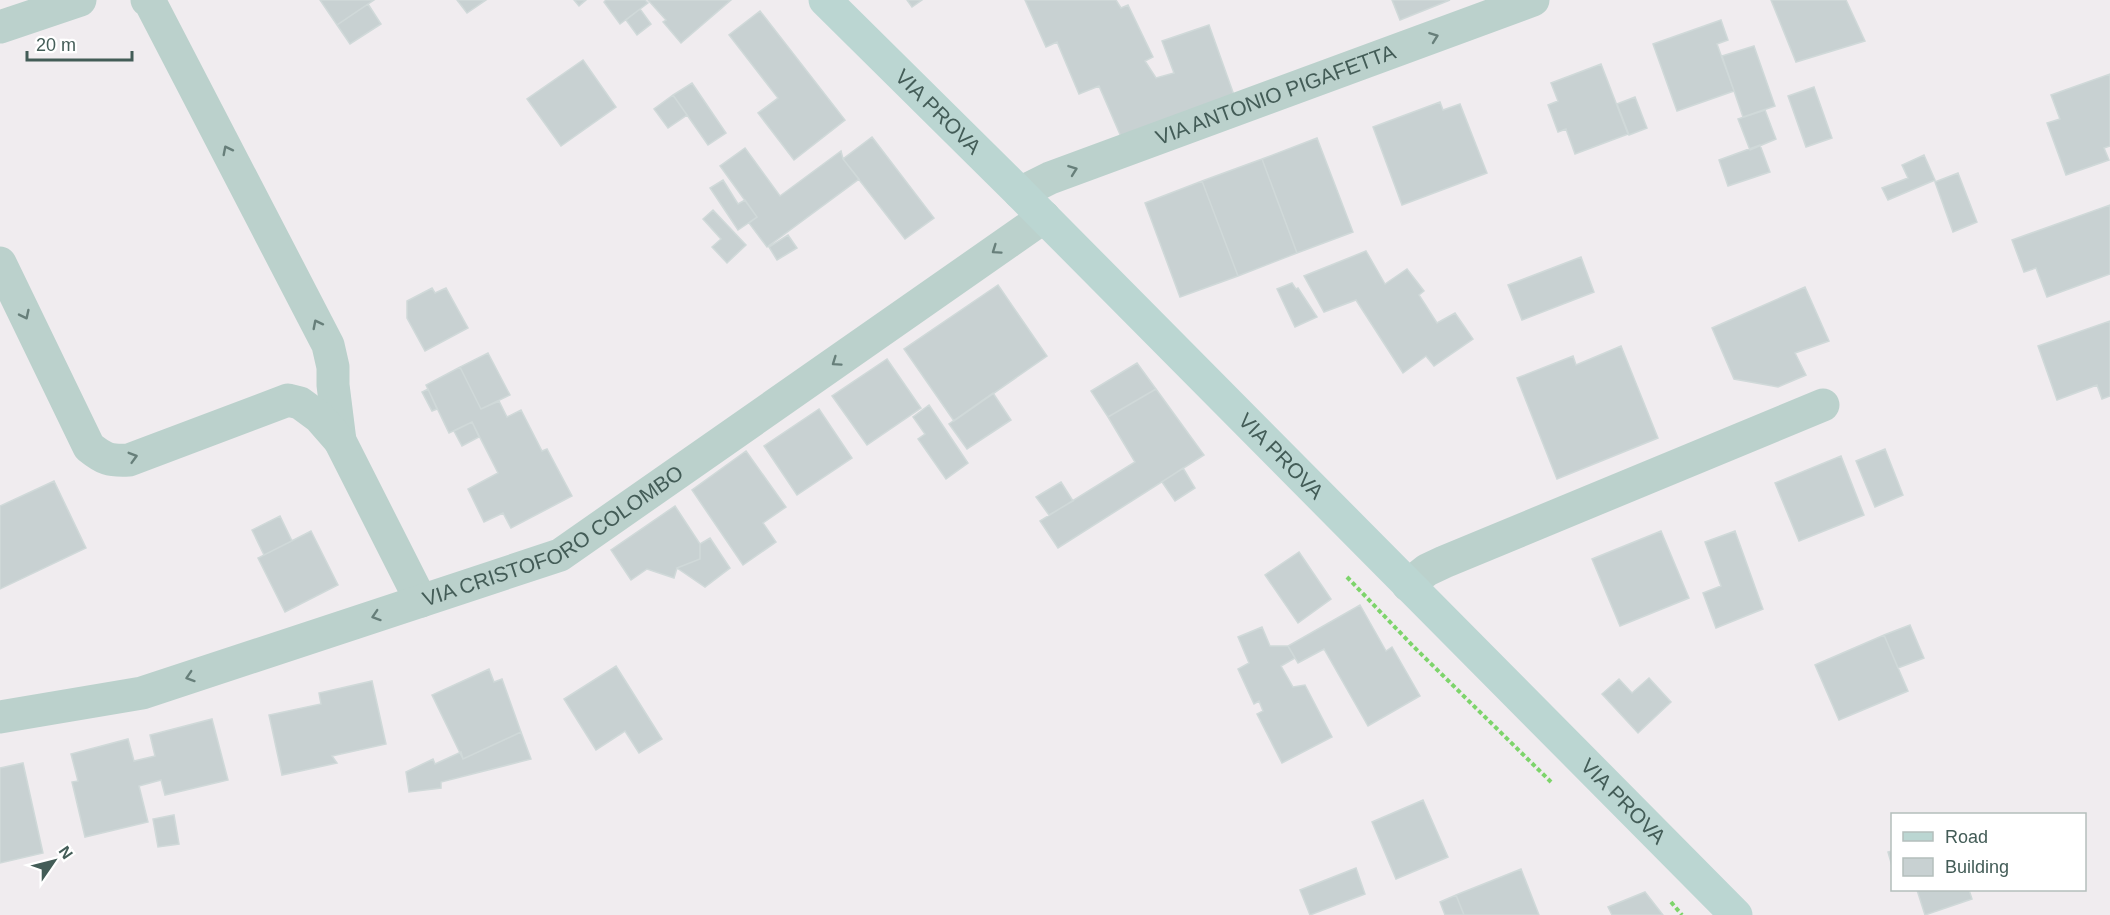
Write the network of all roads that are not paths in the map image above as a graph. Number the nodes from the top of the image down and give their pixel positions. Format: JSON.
{"nodes":[{"id":1,"x":80,"y":0,"type":"edge"},
{"id":2,"x":147,"y":0,"type":"edge"},
{"id":3,"x":825,"y":0,"type":"edge"},
{"id":4,"x":1533,"y":0,"type":"edge"},
{"id":5,"x":0,"y":27,"type":"edge"},
{"id":6,"x":1020,"y":193,"type":"junction"},
{"id":7,"x":1044,"y":218,"type":"junction"},
{"id":8,"x":0,"y":263,"type":"edge"},
{"id":9,"x":333,"y":367,"type":"junction"},
{"id":10,"x":288,"y":400,"type":"junction"},
{"id":11,"x":1823,"y":405,"type":"dead end"},
{"id":12,"x":340,"y":441,"type":"junction"},
{"id":13,"x":1408,"y":585,"type":"junction"},
{"id":14,"x":421,"y":601,"type":"junction"},
{"id":15,"x":0,"y":717,"type":"edge"},
{"id":16,"x":1736,"y":915,"type":"edge"}],
"edges":[{"from":1,"to":5,"type":"street"},
{"from":9,"to":2,"type":"street","one_way":true},
{"from":3,"to":6,"type":"main road","name":"VIA PROVA"},
{"from":6,"to":4,"type":"street","name":"VIA ANTONIO PIGAFETTA","one_way":true},
{"from":6,"to":7,"type":"main road","name":"VIA PROVA"},
{"from":7,"to":13,"type":"main road","name":"VIA PROVA"},
{"from":7,"to":14,"type":"street","name":"VIA CRISTOFORO COLOMBO","one_way":true},
{"from":8,"to":10,"type":"street","one_way":true},
{"from":9,"to":10,"type":"street"},
{"from":9,"to":12,"type":"street"},
{"from":10,"to":12,"type":"street"},
{"from":11,"to":13,"type":"street"},
{"from":12,"to":14,"type":"street"},
{"from":13,"to":16,"type":"main road","name":"VIA PROVA"},
{"from":14,"to":15,"type":"street","name":"VIA CRISTOFORO COLOMBO","one_way":true}]}
